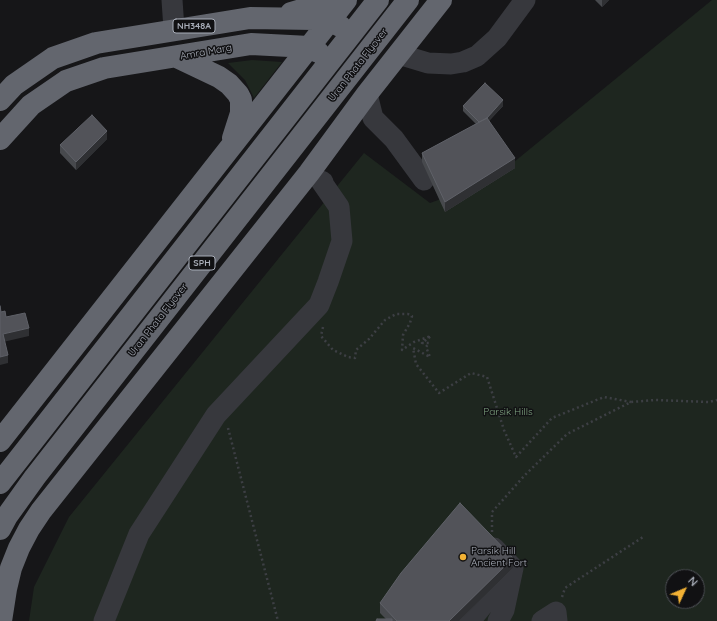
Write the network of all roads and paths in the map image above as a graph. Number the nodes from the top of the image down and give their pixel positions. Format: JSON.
{"nodes":[{"id":1,"x":172,"y":0,"type":"edge"},
{"id":2,"x":346,"y":0,"type":"edge"},
{"id":3,"x":378,"y":0,"type":"edge"},
{"id":4,"x":408,"y":0,"type":"edge"},
{"id":5,"x":441,"y":0,"type":"edge"},
{"id":6,"x":525,"y":0,"type":"edge"},
{"id":7,"x":329,"y":10,"type":"edge"},
{"id":8,"x":174,"y":29,"type":"junction"},
{"id":9,"x":309,"y":48,"type":"junction"},
{"id":10,"x":398,"y":54,"type":"junction"},
{"id":11,"x":177,"y":57,"type":"junction"},
{"id":12,"x":428,"y":63,"type":"junction"},
{"id":13,"x":373,"y":86,"type":"junction"},
{"id":14,"x":0,"y":100,"type":"edge"},
{"id":15,"x":0,"y":139,"type":"edge"},
{"id":16,"x":227,"y":152,"type":"junction"},
{"id":17,"x":424,"y":180,"type":"dead end"},
{"id":18,"x":323,"y":182,"type":"dead end"},
{"id":19,"x":319,"y":305,"type":"junction"},
{"id":20,"x":717,"y":400,"type":"edge"},
{"id":21,"x":631,"y":402,"type":"junction"},
{"id":22,"x":223,"y":408,"type":"junction"},
{"id":23,"x":0,"y":441,"type":"edge"},
{"id":24,"x":0,"y":483,"type":"edge"},
{"id":25,"x":0,"y":529,"type":"edge"},
{"id":26,"x":643,"y":537,"type":"dead end"},
{"id":27,"x":485,"y":553,"type":"joint"},
{"id":28,"x":514,"y":568,"type":"junction"},
{"id":29,"x":552,"y":618,"type":"edge"},
{"id":30,"x":1,"y":621,"type":"edge"},
{"id":31,"x":104,"y":621,"type":"edge"},
{"id":32,"x":278,"y":621,"type":"edge"},
{"id":33,"x":470,"y":621,"type":"edge"},
{"id":34,"x":498,"y":621,"type":"edge"}],
"edges":[{"from":1,"to":8,"type":"street"},
{"from":2,"to":7,"type":"highway"},
{"from":3,"to":24,"type":"highway","number":"SPH"},
{"from":4,"to":25,"type":"highway","name":"Uran Phata Flyover","number":"SPH"},
{"from":5,"to":10,"type":"highway"},
{"from":6,"to":12,"type":"street"},
{"from":7,"to":8,"type":"highway","number":"NH348A"},
{"from":7,"to":9,"type":"highway"},
{"from":7,"to":10,"type":"highway","number":"NH348A"},
{"from":8,"to":14,"type":"highway","number":"NH348A"},
{"from":9,"to":11,"type":"highway","name":"Amra Marg"},
{"from":9,"to":13,"type":"highway","name":"Amra Marg"},
{"from":9,"to":16,"type":"highway"},
{"from":10,"to":12,"type":"street"},
{"from":10,"to":13,"type":"highway"},
{"from":11,"to":15,"type":"highway","name":"Amra Marg"},
{"from":11,"to":16,"type":"highway"},
{"from":12,"to":13,"type":"street"},
{"from":13,"to":17,"type":"street"},
{"from":13,"to":30,"type":"highway"},
{"from":16,"to":23,"type":"highway"},
{"from":18,"to":19,"type":"street"},
{"from":19,"to":21,"type":"path"},
{"from":19,"to":22,"type":"street"},
{"from":20,"to":21,"type":"path"},
{"from":21,"to":27,"type":"path"},
{"from":22,"to":31,"type":"street"},
{"from":22,"to":32,"type":"path"},
{"from":26,"to":29,"type":"path"},
{"from":27,"to":28,"type":"street"},
{"from":28,"to":33,"type":"street"},
{"from":28,"to":34,"type":"street"}]}
